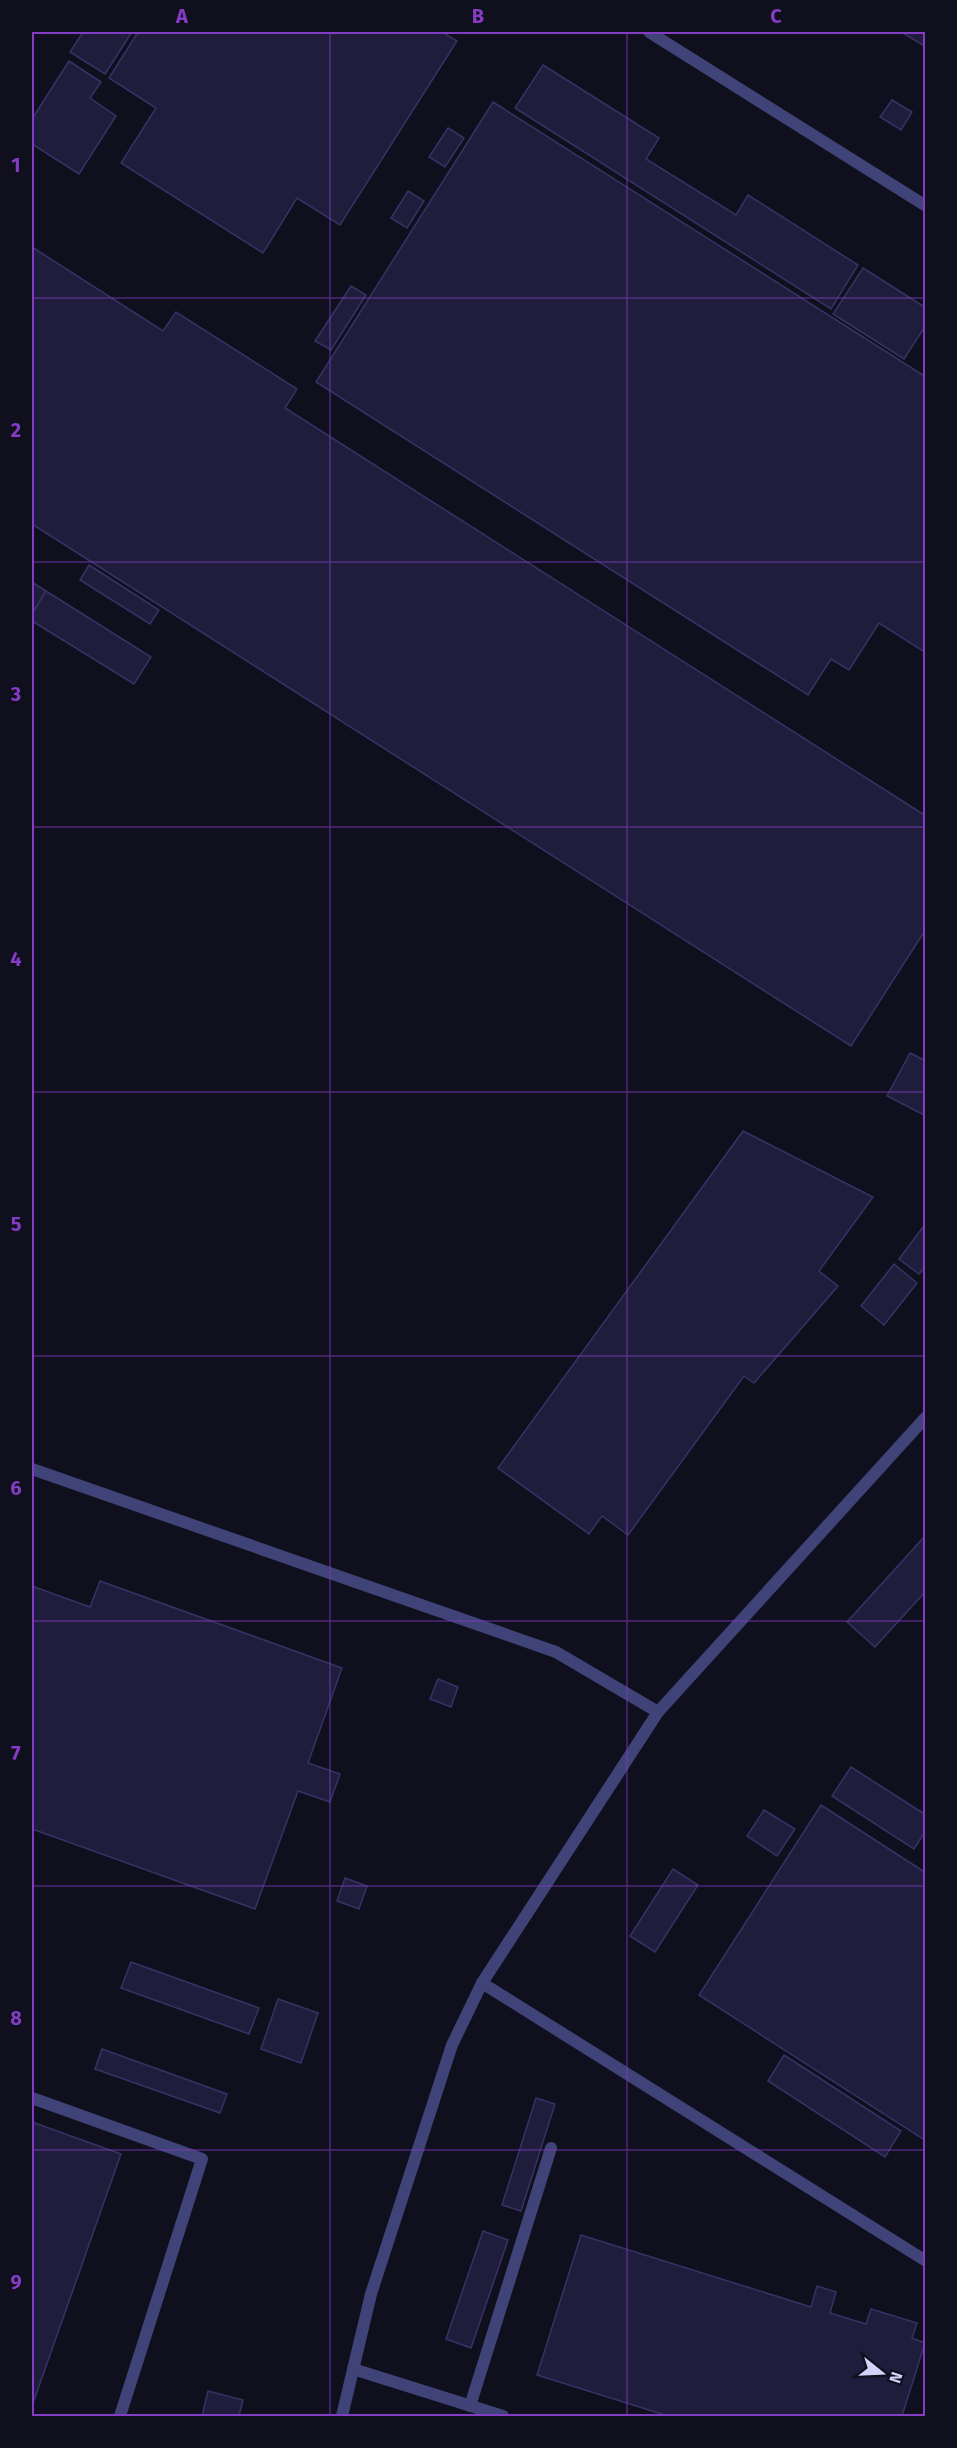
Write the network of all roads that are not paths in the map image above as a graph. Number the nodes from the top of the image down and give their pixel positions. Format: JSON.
{"nodes":[{"id":1,"x":649,"y":32,"type":"edge"},
{"id":2,"x":926,"y":206,"type":"edge"},
{"id":3,"x":926,"y":1417,"type":"edge"},
{"id":4,"x":32,"y":1469,"type":"edge"},
{"id":5,"x":658,"y":1712,"type":"junction"},
{"id":6,"x":482,"y":1983,"type":"junction"},
{"id":7,"x":32,"y":2098,"type":"edge"},
{"id":8,"x":551,"y":2148,"type":"dead end"},
{"id":9,"x":926,"y":2261,"type":"edge"},
{"id":10,"x":353,"y":2369,"type":"junction"},
{"id":11,"x":470,"y":2406,"type":"junction"},
{"id":12,"x":120,"y":2416,"type":"edge"},
{"id":13,"x":342,"y":2416,"type":"edge"},
{"id":14,"x":503,"y":2416,"type":"edge"}],
"edges":[{"from":1,"to":2,"type":"street"},
{"from":3,"to":5,"type":"street"},
{"from":4,"to":5,"type":"street"},
{"from":5,"to":6,"type":"street"},
{"from":6,"to":9,"type":"street"},
{"from":6,"to":10,"type":"street"},
{"from":7,"to":12,"type":"street"},
{"from":8,"to":11,"type":"street"},
{"from":10,"to":11,"type":"street"},
{"from":10,"to":13,"type":"street"},
{"from":11,"to":14,"type":"street"}]}
